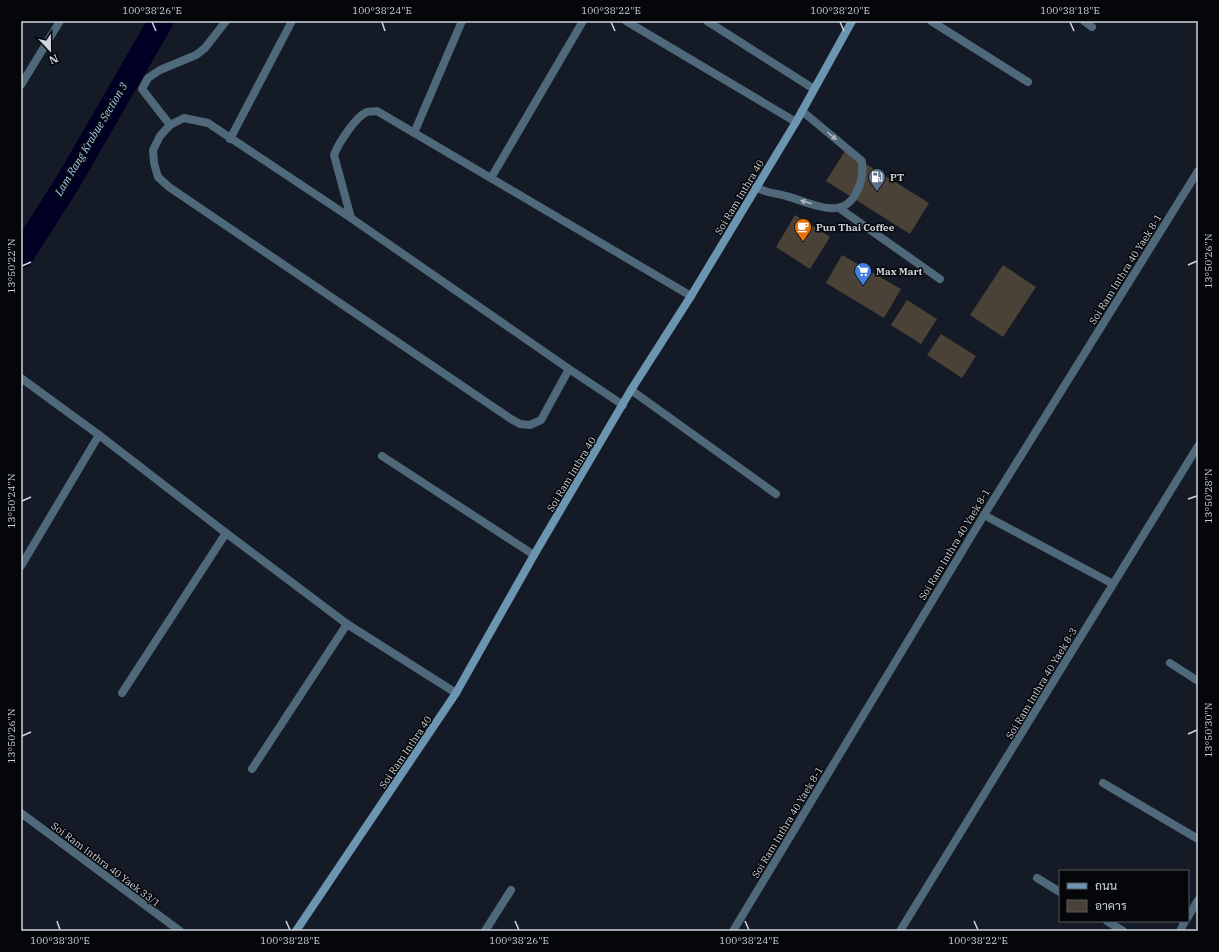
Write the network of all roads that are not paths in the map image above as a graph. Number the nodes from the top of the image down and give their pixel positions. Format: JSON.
{"nodes":[{"id":1,"x":60,"y":21,"type":"edge"},
{"id":2,"x":226,"y":21,"type":"edge"},
{"id":3,"x":292,"y":21,"type":"edge"},
{"id":4,"x":462,"y":21,"type":"edge"},
{"id":5,"x":583,"y":21,"type":"edge"},
{"id":6,"x":626,"y":21,"type":"edge"},
{"id":7,"x":707,"y":21,"type":"edge"},
{"id":8,"x":852,"y":21,"type":"edge"},
{"id":9,"x":931,"y":21,"type":"edge"},
{"id":10,"x":1084,"y":21,"type":"edge"},
{"id":11,"x":1092,"y":26,"type":"dead end"},
{"id":12,"x":1028,"y":82,"type":"dead end"},
{"id":13,"x":21,"y":85,"type":"edge"},
{"id":14,"x":814,"y":90,"type":"junction"},
{"id":15,"x":802,"y":111,"type":"junction"},
{"id":16,"x":796,"y":122,"type":"junction"},
{"id":17,"x":170,"y":125,"type":"junction"},
{"id":18,"x":414,"y":133,"type":"junction"},
{"id":19,"x":230,"y":139,"type":"junction"},
{"id":20,"x":1198,"y":171,"type":"edge"},
{"id":21,"x":491,"y":178,"type":"junction"},
{"id":22,"x":756,"y":187,"type":"junction"},
{"id":23,"x":839,"y":208,"type":"junction"},
{"id":24,"x":351,"y":218,"type":"junction"},
{"id":25,"x":940,"y":279,"type":"dead end"},
{"id":26,"x":691,"y":296,"type":"junction"},
{"id":27,"x":569,"y":369,"type":"junction"},
{"id":28,"x":21,"y":378,"type":"edge"},
{"id":29,"x":632,"y":390,"type":"junction"},
{"id":30,"x":623,"y":405,"type":"junction"},
{"id":31,"x":99,"y":435,"type":"junction"},
{"id":32,"x":1198,"y":446,"type":"edge"},
{"id":33,"x":382,"y":456,"type":"dead end"},
{"id":34,"x":776,"y":494,"type":"dead end"},
{"id":35,"x":984,"y":515,"type":"junction"},
{"id":36,"x":226,"y":533,"type":"junction"},
{"id":37,"x":534,"y":555,"type":"junction"},
{"id":38,"x":21,"y":566,"type":"edge"},
{"id":39,"x":1113,"y":584,"type":"junction"},
{"id":40,"x":347,"y":624,"type":"junction"},
{"id":41,"x":1170,"y":663,"type":"dead end"},
{"id":42,"x":1198,"y":681,"type":"edge"},
{"id":43,"x":122,"y":693,"type":"dead end"},
{"id":44,"x":456,"y":693,"type":"junction"},
{"id":45,"x":252,"y":769,"type":"dead end"},
{"id":46,"x":1103,"y":783,"type":"dead end"},
{"id":47,"x":21,"y":813,"type":"edge"},
{"id":48,"x":1198,"y":839,"type":"edge"},
{"id":49,"x":1038,"y":878,"type":"dead end"},
{"id":50,"x":511,"y":890,"type":"dead end"},
{"id":51,"x":1059,"y":891,"type":"edge"},
{"id":52,"x":1198,"y":900,"type":"edge"},
{"id":53,"x":1189,"y":915,"type":"edge"},
{"id":54,"x":1109,"y":922,"type":"edge"},
{"id":55,"x":1185,"y":922,"type":"edge"},
{"id":56,"x":180,"y":931,"type":"edge"},
{"id":57,"x":296,"y":931,"type":"edge"},
{"id":58,"x":484,"y":931,"type":"edge"},
{"id":59,"x":733,"y":931,"type":"edge"},
{"id":60,"x":900,"y":931,"type":"edge"},
{"id":61,"x":1123,"y":931,"type":"edge"},
{"id":62,"x":1180,"y":931,"type":"edge"}],
"edges":[{"from":1,"to":13,"type":"street"},
{"from":2,"to":17,"type":"street"},
{"from":3,"to":19,"type":"street"},
{"from":4,"to":18,"type":"street"},
{"from":5,"to":21,"type":"street"},
{"from":6,"to":16,"type":"street"},
{"from":7,"to":14,"type":"street"},
{"from":8,"to":14,"type":"street","name":"Soi Ram Inthra 40"},
{"from":9,"to":12,"type":"street"},
{"from":10,"to":11,"type":"street"},
{"from":14,"to":15,"type":"street","name":"Soi Ram Inthra 40"},
{"from":15,"to":16,"type":"street","name":"Soi Ram Inthra 40"},
{"from":15,"to":23,"type":"street","one_way":true},
{"from":16,"to":22,"type":"street","name":"Soi Ram Inthra 40"},
{"from":17,"to":19,"type":"street"},
{"from":17,"to":27,"type":"street"},
{"from":18,"to":21,"type":"street"},
{"from":18,"to":24,"type":"street"},
{"from":19,"to":24,"type":"street"},
{"from":20,"to":35,"type":"street","name":"Soi Ram Inthra 40 Yaek 8-1"},
{"from":21,"to":26,"type":"street"},
{"from":23,"to":22,"type":"street","one_way":true},
{"from":22,"to":26,"type":"street","name":"Soi Ram Inthra 40"},
{"from":23,"to":25,"type":"street"},
{"from":24,"to":27,"type":"street"},
{"from":26,"to":29,"type":"street","name":"Soi Ram Inthra 40"},
{"from":27,"to":30,"type":"street"},
{"from":28,"to":31,"type":"street"},
{"from":29,"to":30,"type":"street","name":"Soi Ram Inthra 40"},
{"from":29,"to":34,"type":"street"},
{"from":30,"to":37,"type":"street","name":"Soi Ram Inthra 40"},
{"from":31,"to":36,"type":"street"},
{"from":31,"to":38,"type":"street"},
{"from":32,"to":39,"type":"street","name":"Soi Ram Inthra 40 Yaek 8-3"},
{"from":33,"to":37,"type":"street"},
{"from":35,"to":39,"type":"street"},
{"from":35,"to":59,"type":"street","name":"Soi Ram Inthra 40 Yaek 8-1"},
{"from":36,"to":40,"type":"street"},
{"from":36,"to":43,"type":"street"},
{"from":37,"to":44,"type":"street","name":"Soi Ram Inthra 40"},
{"from":39,"to":60,"type":"street","name":"Soi Ram Inthra 40 Yaek 8-3"},
{"from":40,"to":44,"type":"street"},
{"from":40,"to":45,"type":"street"},
{"from":41,"to":42,"type":"street"},
{"from":44,"to":57,"type":"street","name":"Soi Ram Inthra 40"},
{"from":46,"to":48,"type":"street"},
{"from":47,"to":56,"type":"street","name":"Soi Ram Inthra 40 Yaek 33/1"},
{"from":49,"to":51,"type":"street"},
{"from":50,"to":58,"type":"street"},
{"from":52,"to":53,"type":"street"},
{"from":54,"to":61,"type":"street"},
{"from":55,"to":62,"type":"street"}]}
